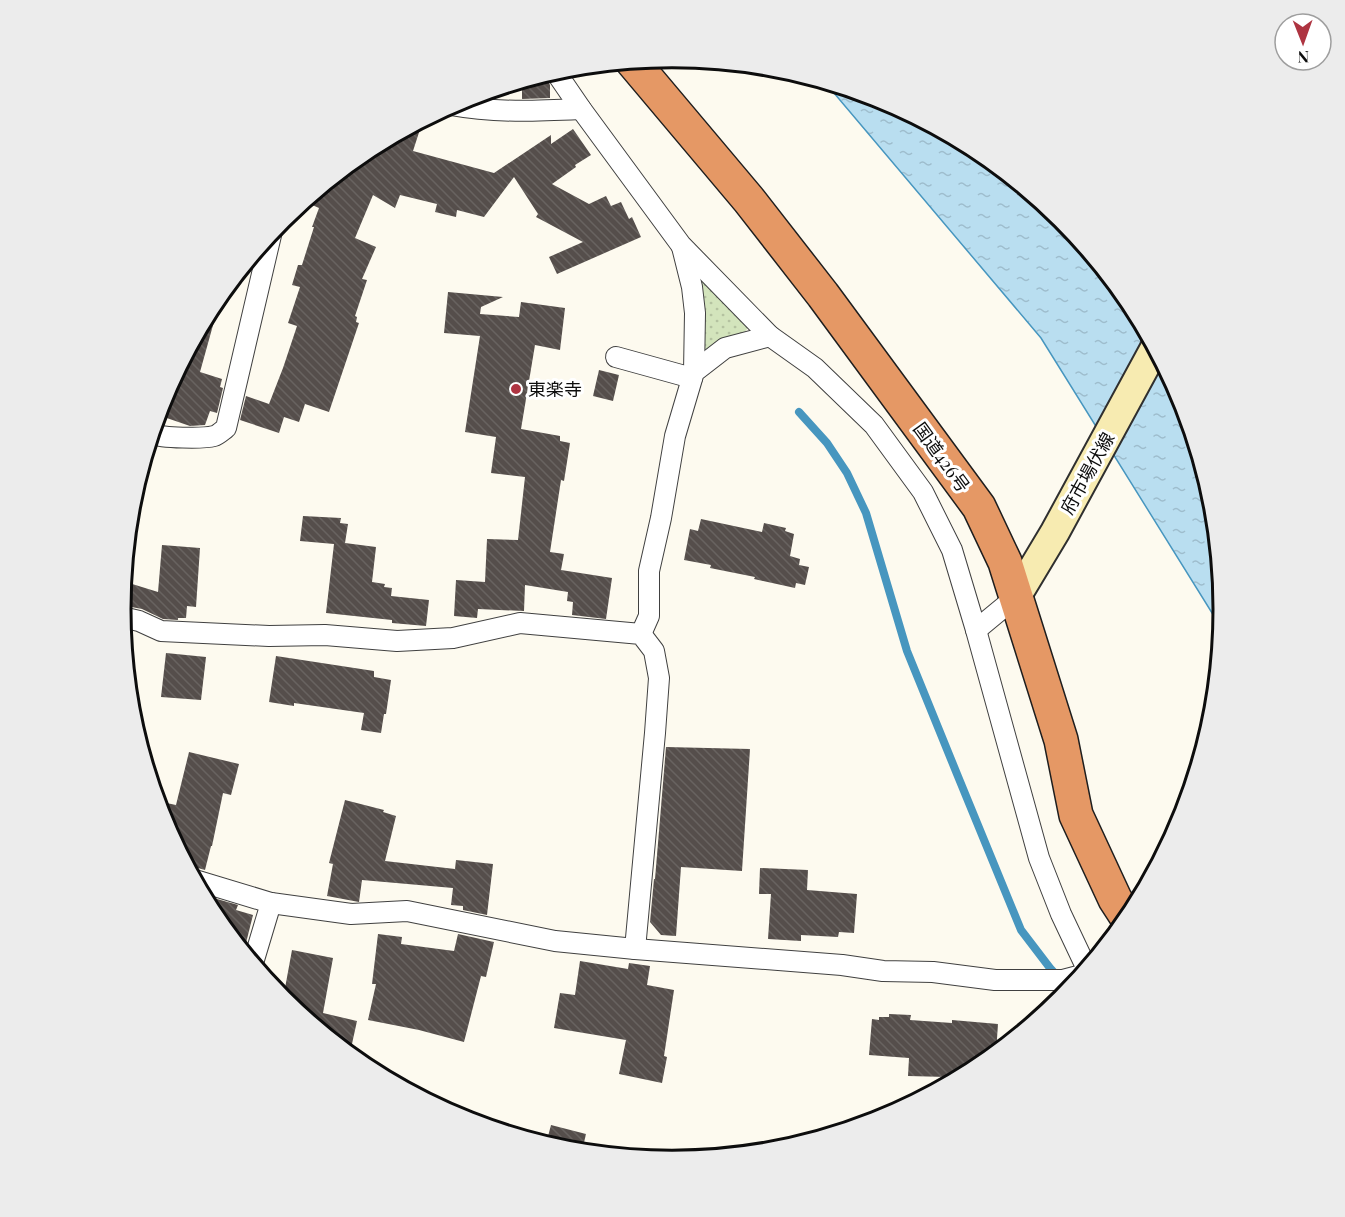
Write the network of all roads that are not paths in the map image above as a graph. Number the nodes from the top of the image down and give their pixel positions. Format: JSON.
{"nodes":[{"id":1,"x":639,"y":69,"type":"edge"},
{"id":2,"x":561,"y":79,"type":"edge"},
{"id":3,"x":467,"y":108,"type":"edge"},
{"id":4,"x":581,"y":109,"type":"junction"},
{"id":5,"x":681,"y":244,"type":"junction"},
{"id":6,"x":267,"y":250,"type":"edge"},
{"id":7,"x":770,"y":336,"type":"junction"},
{"id":8,"x":1151,"y":356,"type":"edge"},
{"id":9,"x":616,"y":357,"type":"dead end"},
{"id":10,"x":693,"y":375,"type":"junction"},
{"id":11,"x":159,"y":440,"type":"edge"},
{"id":12,"x":1016,"y":597,"type":"junction"},
{"id":13,"x":132,"y":619,"type":"edge"},
{"id":14,"x":976,"y":630,"type":"junction"},
{"id":15,"x":641,"y":634,"type":"junction"},
{"id":16,"x":207,"y":884,"type":"edge"},
{"id":17,"x":271,"y":903,"type":"junction"},
{"id":18,"x":1122,"y":909,"type":"edge"},
{"id":19,"x":635,"y":949,"type":"junction"},
{"id":20,"x":256,"y":953,"type":"edge"},
{"id":21,"x":1083,"y":960,"type":"edge"},
{"id":22,"x":1066,"y":979,"type":"edge"}],
"edges":[{"from":1,"to":12,"type":"highway","name":"国道426号"},
{"from":2,"to":4,"type":"street"},
{"from":3,"to":4,"type":"street"},
{"from":4,"to":5,"type":"street"},
{"from":5,"to":7,"type":"street"},
{"from":5,"to":10,"type":"street"},
{"from":6,"to":11,"type":"street"},
{"from":7,"to":10,"type":"street"},
{"from":7,"to":14,"type":"street"},
{"from":8,"to":12,"type":"main road","name":"府市場伏線"},
{"from":9,"to":10,"type":"street"},
{"from":10,"to":15,"type":"street"},
{"from":12,"to":14,"type":"street"},
{"from":12,"to":18,"type":"highway","name":"国道426号"},
{"from":13,"to":15,"type":"street"},
{"from":14,"to":21,"type":"street"},
{"from":15,"to":19,"type":"street"},
{"from":16,"to":17,"type":"street"},
{"from":17,"to":19,"type":"street"},
{"from":17,"to":20,"type":"street"},
{"from":19,"to":22,"type":"street"}]}
